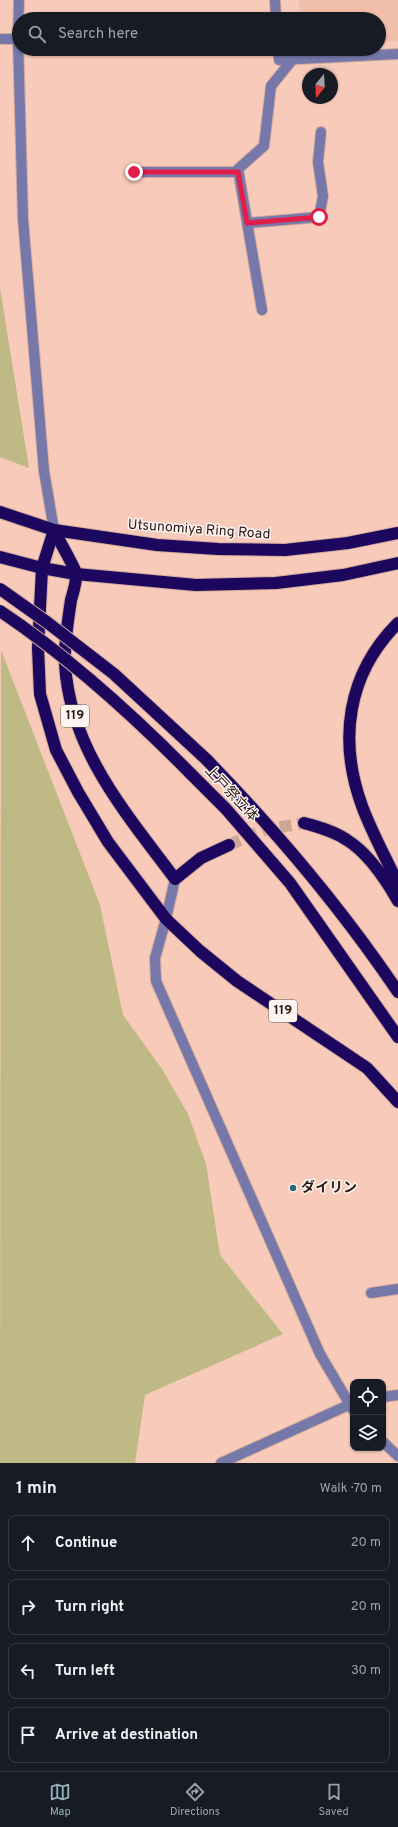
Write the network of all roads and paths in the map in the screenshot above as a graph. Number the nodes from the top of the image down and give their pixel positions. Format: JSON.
{"nodes":[{"id":1,"x":19,"y":0,"type":"edge"},
{"id":2,"x":275,"y":0,"type":"edge"},
{"id":3,"x":19,"y":12,"type":"edge"},
{"id":4,"x":276,"y":12,"type":"edge"},
{"id":5,"x":0,"y":39,"type":"edge"},
{"id":6,"x":12,"y":39,"type":"edge"},
{"id":7,"x":398,"y":54,"type":"edge"},
{"id":8,"x":386,"y":55,"type":"edge"},
{"id":9,"x":18,"y":56,"type":"edge"},
{"id":10,"x":279,"y":56,"type":"edge"},
{"id":11,"x":356,"y":56,"type":"edge"},
{"id":12,"x":293,"y":59,"type":"junction"},
{"id":13,"x":321,"y":132,"type":"dead end"},
{"id":14,"x":134,"y":172,"type":"dead end"},
{"id":15,"x":238,"y":172,"type":"junction"},
{"id":16,"x":247,"y":223,"type":"junction"},
{"id":17,"x":262,"y":310,"type":"dead end"},
{"id":18,"x":0,"y":512,"type":"edge"},
{"id":19,"x":54,"y":530,"type":"junction"},
{"id":20,"x":398,"y":533,"type":"edge"},
{"id":21,"x":0,"y":557,"type":"edge"},
{"id":22,"x":398,"y":563,"type":"edge"},
{"id":23,"x":42,"y":568,"type":"junction"},
{"id":24,"x":76,"y":574,"type":"junction"},
{"id":25,"x":0,"y":589,"type":"edge"},
{"id":26,"x":0,"y":611,"type":"edge"},
{"id":27,"x":398,"y":623,"type":"edge"},
{"id":28,"x":304,"y":823,"type":"tunnel mouth"},
{"id":29,"x":229,"y":845,"type":"tunnel mouth"},
{"id":30,"x":175,"y":879,"type":"junction"},
{"id":31,"x":398,"y":884,"type":"edge"},
{"id":32,"x":398,"y":902,"type":"edge"},
{"id":33,"x":166,"y":919,"type":"junction"},
{"id":34,"x":398,"y":992,"type":"edge"},
{"id":35,"x":398,"y":1037,"type":"edge"},
{"id":36,"x":398,"y":1102,"type":"edge"},
{"id":37,"x":398,"y":1289,"type":"edge"},
{"id":38,"x":371,"y":1293,"type":"dead end"},
{"id":39,"x":398,"y":1395,"type":"edge"},
{"id":40,"x":386,"y":1397,"type":"edge"},
{"id":41,"x":350,"y":1403,"type":"edge"},
{"id":42,"x":350,"y":1405,"type":"edge"},
{"id":43,"x":386,"y":1445,"type":"edge"},
{"id":44,"x":398,"y":1456,"type":"edge"},
{"id":45,"x":221,"y":1463,"type":"edge"}],
"edges":[{"from":1,"to":3,"type":"street"},
{"from":2,"to":4,"type":"street"},
{"from":5,"to":6,"type":"street"},
{"from":7,"to":8,"type":"street"},
{"from":9,"to":19,"type":"street"},
{"from":10,"to":12,"type":"street"},
{"from":11,"to":12,"type":"street"},
{"from":12,"to":15,"type":"street"},
{"from":13,"to":16,"type":"street"},
{"from":14,"to":15,"type":"street"},
{"from":15,"to":16,"type":"street"},
{"from":16,"to":17,"type":"street"},
{"from":18,"to":19,"type":"highway","name":"Utsunomiya Ring Road"},
{"from":19,"to":20,"type":"highway","name":"Utsunomiya Ring Road"},
{"from":19,"to":23,"type":"highway"},
{"from":19,"to":24,"type":"highway"},
{"from":21,"to":23,"type":"highway"},
{"from":22,"to":24,"type":"highway"},
{"from":23,"to":24,"type":"highway"},
{"from":23,"to":33,"type":"highway","number":"119"},
{"from":24,"to":30,"type":"highway","number":"119"},
{"from":25,"to":34,"type":"highway","name":"上戸祭立体","bridge":true},
{"from":26,"to":35,"type":"highway","name":"上戸祭立体","number":"119","bridge":true},
{"from":27,"to":31,"type":"highway"},
{"from":28,"to":32,"type":"highway"},
{"from":29,"to":30,"type":"highway"},
{"from":30,"to":33,"type":"street"},
{"from":33,"to":36,"type":"highway","number":"119"},
{"from":33,"to":41,"type":"street"},
{"from":37,"to":38,"type":"street"},
{"from":39,"to":40,"type":"street"},
{"from":42,"to":45,"type":"street"},
{"from":43,"to":44,"type":"street"}]}
